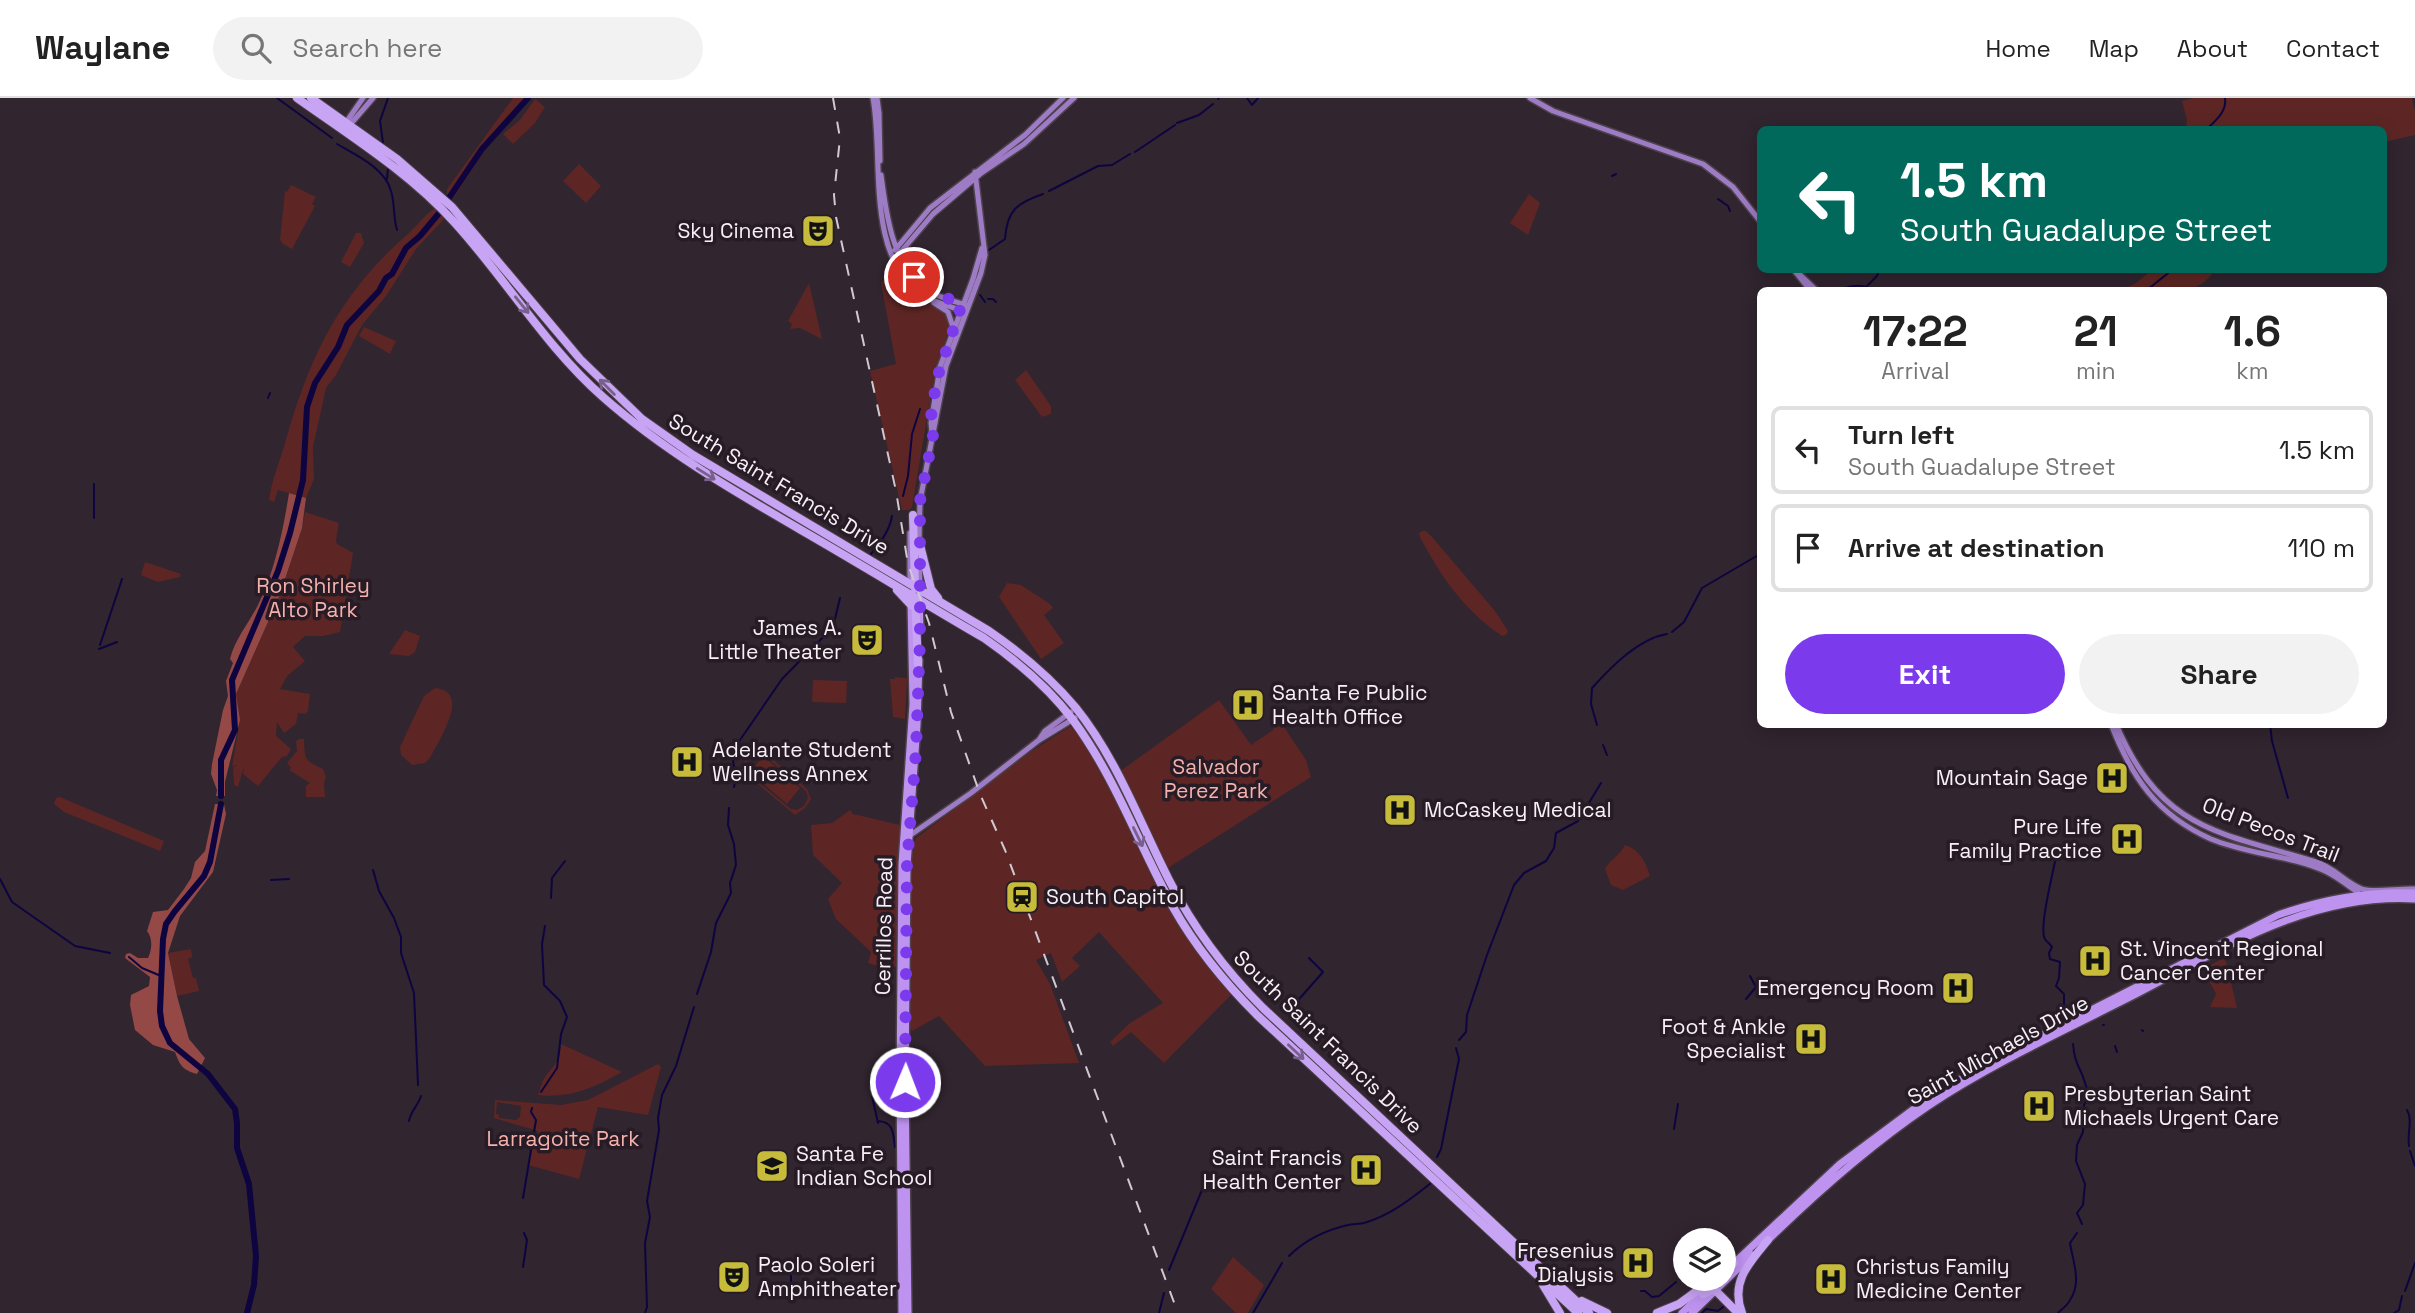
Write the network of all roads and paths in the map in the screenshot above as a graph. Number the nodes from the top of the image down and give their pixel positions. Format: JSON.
{"nodes":[{"id":1,"x":297,"y":98,"type":"edge"},
{"id":2,"x":311,"y":98,"type":"edge"},
{"id":3,"x":363,"y":98,"type":"edge"},
{"id":4,"x":373,"y":98,"type":"edge"},
{"id":5,"x":874,"y":98,"type":"edge"},
{"id":6,"x":1063,"y":98,"type":"edge"},
{"id":7,"x":1072,"y":98,"type":"edge"},
{"id":8,"x":1530,"y":98,"type":"edge"},
{"id":9,"x":346,"y":126,"type":"junction"},
{"id":10,"x":1038,"y":127,"type":"junction"},
{"id":11,"x":1025,"y":135,"type":"junction"},
{"id":12,"x":1012,"y":152,"type":"junction"},
{"id":13,"x":976,"y":175,"type":"junction"},
{"id":14,"x":977,"y":192,"type":"junction"},
{"id":15,"x":432,"y":194,"type":"junction"},
{"id":16,"x":943,"y":205,"type":"junction"},
{"id":17,"x":1757,"y":216,"type":"edge"},
{"id":18,"x":895,"y":254,"type":"junction"},
{"id":19,"x":1798,"y":273,"type":"edge"},
{"id":20,"x":1813,"y":287,"type":"edge"},
{"id":21,"x":920,"y":293,"type":"junction"},
{"id":22,"x":963,"y":307,"type":"junction"},
{"id":23,"x":953,"y":328,"type":"junction"},
{"id":24,"x":933,"y":436,"type":"junction"},
{"id":25,"x":920,"y":501,"type":"junction"},
{"id":26,"x":913,"y":515,"type":"junction"},
{"id":27,"x":919,"y":541,"type":"junction"},
{"id":28,"x":909,"y":565,"type":"junction"},
{"id":29,"x":895,"y":575,"type":"junction"},
{"id":30,"x":914,"y":593,"type":"junction"},
{"id":31,"x":951,"y":608,"type":"junction"},
{"id":32,"x":918,"y":664,"type":"joint"},
{"id":33,"x":1074,"y":714,"type":"junction"},
{"id":34,"x":2115,"y":728,"type":"edge"},
{"id":35,"x":2116,"y":728,"type":"edge"},
{"id":36,"x":912,"y":773,"type":"junction"},
{"id":37,"x":907,"y":836,"type":"junction"},
{"id":38,"x":2336,"y":877,"type":"junction"},
{"id":39,"x":2415,"y":891,"type":"edge"},
{"id":40,"x":2359,"y":894,"type":"junction"},
{"id":41,"x":2333,"y":899,"type":"junction"},
{"id":42,"x":2415,"y":899,"type":"edge"},
{"id":43,"x":2371,"y":900,"type":"junction"},
{"id":44,"x":2119,"y":995,"type":"junction"},
{"id":45,"x":2090,"y":1017,"type":"junction"},
{"id":46,"x":2040,"y":1039,"type":"junction"},
{"id":47,"x":1768,"y":1240,"type":"junction"},
{"id":48,"x":1736,"y":1261,"type":"edge"},
{"id":49,"x":1528,"y":1266,"type":"junction"},
{"id":50,"x":1736,"y":1271,"type":"edge"},
{"id":51,"x":1559,"y":1285,"type":"junction"},
{"id":52,"x":1697,"y":1291,"type":"edge"},
{"id":53,"x":1705,"y":1291,"type":"edge"},
{"id":54,"x":1707,"y":1291,"type":"edge"},
{"id":55,"x":1716,"y":1291,"type":"joint"},
{"id":56,"x":1702,"y":1294,"type":"junction"},
{"id":57,"x":902,"y":1313,"type":"edge"},
{"id":58,"x":908,"y":1313,"type":"edge"},
{"id":59,"x":1560,"y":1313,"type":"edge"},
{"id":60,"x":1578,"y":1313,"type":"edge"},
{"id":61,"x":1589,"y":1313,"type":"edge"},
{"id":62,"x":1607,"y":1313,"type":"edge"},
{"id":63,"x":1657,"y":1313,"type":"edge"},
{"id":64,"x":1682,"y":1313,"type":"edge"},
{"id":65,"x":1692,"y":1313,"type":"edge"},
{"id":66,"x":1740,"y":1313,"type":"edge"}],
"edges":[{"from":1,"to":9,"type":"highway"},
{"from":2,"to":9,"type":"highway"},
{"from":3,"to":9,"type":"main road"},
{"from":4,"to":9,"type":"main road"},
{"from":5,"to":18,"type":"main road"},
{"from":5,"to":18,"type":"main road"},
{"from":6,"to":10,"type":"main road"},
{"from":7,"to":10,"type":"main road"},
{"from":8,"to":17,"type":"main road"},
{"from":9,"to":15,"type":"highway"},
{"from":10,"to":11,"type":"main road"},
{"from":10,"to":12,"type":"main road"},
{"from":11,"to":12,"type":"main road"},
{"from":11,"to":13,"type":"main road"},
{"from":12,"to":13,"type":"main road"},
{"from":13,"to":14,"type":"main road","name":"Cerrillos Road"},
{"from":13,"to":16,"type":"main road"},
{"from":13,"to":18,"type":"main road"},
{"from":14,"to":16,"type":"main road"},
{"from":14,"to":22,"type":"main road","name":"Cerrillos Road"},
{"from":29,"to":15,"type":"highway","name":"South Saint Francis Drive","one_way":true},
{"from":15,"to":30,"type":"highway","name":"South Saint Francis Drive","one_way":true},
{"from":16,"to":18,"type":"main road"},
{"from":18,"to":21,"type":"main road"},
{"from":18,"to":22,"type":"main road"},
{"from":19,"to":20,"type":"main road"},
{"from":21,"to":22,"type":"main road"},
{"from":21,"to":23,"type":"main road"},
{"from":22,"to":23,"type":"main road","name":"Cerrillos Road"},
{"from":22,"to":24,"type":"main road","name":"Cerrillos Road"},
{"from":23,"to":24,"type":"main road","name":"Cerrillos Road"},
{"from":24,"to":25,"type":"main road","name":"Cerrillos Road"},
{"from":25,"to":26,"type":"main road","name":"Cerrillos Road"},
{"from":25,"to":27,"type":"main road","name":"Cerrillos Road"},
{"from":26,"to":28,"type":"main road","name":"Cerrillos Road"},
{"from":26,"to":30,"type":"highway"},
{"from":27,"to":30,"type":"main road","name":"Cerrillos Road"},
{"from":27,"to":31,"type":"highway"},
{"from":28,"to":29,"type":"highway"},
{"from":28,"to":30,"type":"main road","name":"Cerrillos Road"},
{"from":29,"to":30,"type":"highway","name":"South Saint Francis Drive"},
{"from":30,"to":31,"type":"highway","name":"South Saint Francis Drive"},
{"from":30,"to":32,"type":"highway"},
{"from":30,"to":33,"type":"highway","name":"South Saint Francis Drive"},
{"from":30,"to":36,"type":"main road","name":"Cerrillos Road"},
{"from":31,"to":33,"type":"highway","name":"South Saint Francis Drive"},
{"from":32,"to":36,"type":"main road","name":"Cerrillos Road"},
{"from":33,"to":37,"type":"main road"},
{"from":33,"to":49,"type":"highway","name":"South Saint Francis Drive","one_way":true},
{"from":33,"to":51,"type":"highway","name":"South Saint Francis Drive"},
{"from":34,"to":38,"type":"main road","name":"Old Pecos Trail"},
{"from":35,"to":39,"type":"main road","name":"Old Pecos Trail"},
{"from":36,"to":37,"type":"main road","name":"Cerrillos Road"},
{"from":37,"to":57,"type":"main road","name":"Cerrillos Road"},
{"from":37,"to":58,"type":"main road","name":"Cerrillos Road"},
{"from":38,"to":40,"type":"main road","name":"Old Pecos Trail"},
{"from":38,"to":41,"type":"main road"},
{"from":39,"to":40,"type":"main road","name":"Saint Michaels Drive"},
{"from":40,"to":41,"type":"main road","name":"Saint Michaels Drive"},
{"from":40,"to":43,"type":"main road","name":"Old Pecos Trail"},
{"from":41,"to":44,"type":"main road","name":"Saint Michaels Drive"},
{"from":42,"to":43,"type":"main road","name":"Old Pecos Trail"},
{"from":43,"to":45,"type":"main road","name":"Saint Michaels Drive"},
{"from":44,"to":45,"type":"main road"},
{"from":44,"to":46,"type":"main road","name":"Saint Michaels Drive"},
{"from":45,"to":46,"type":"main road","name":"Saint Michaels Drive"},
{"from":46,"to":47,"type":"main road","name":"Saint Michaels Drive"},
{"from":46,"to":48,"type":"main road","name":"Saint Michaels Drive"},
{"from":47,"to":50,"type":"main road","name":"Saint Michaels Drive"},
{"from":47,"to":66,"type":"highway"},
{"from":49,"to":59,"type":"highway"},
{"from":49,"to":60,"type":"highway","name":"South Saint Francis Drive"},
{"from":51,"to":61,"type":"highway","name":"South Saint Francis Drive"},
{"from":51,"to":62,"type":"highway"},
{"from":52,"to":63,"type":"highway"},
{"from":53,"to":56,"type":"main road"},
{"from":54,"to":56,"type":"highway"},
{"from":55,"to":65,"type":"main road","name":"Saint Michaels Drive"},
{"from":55,"to":66,"type":"highway"},
{"from":56,"to":64,"type":"main road"}]}
